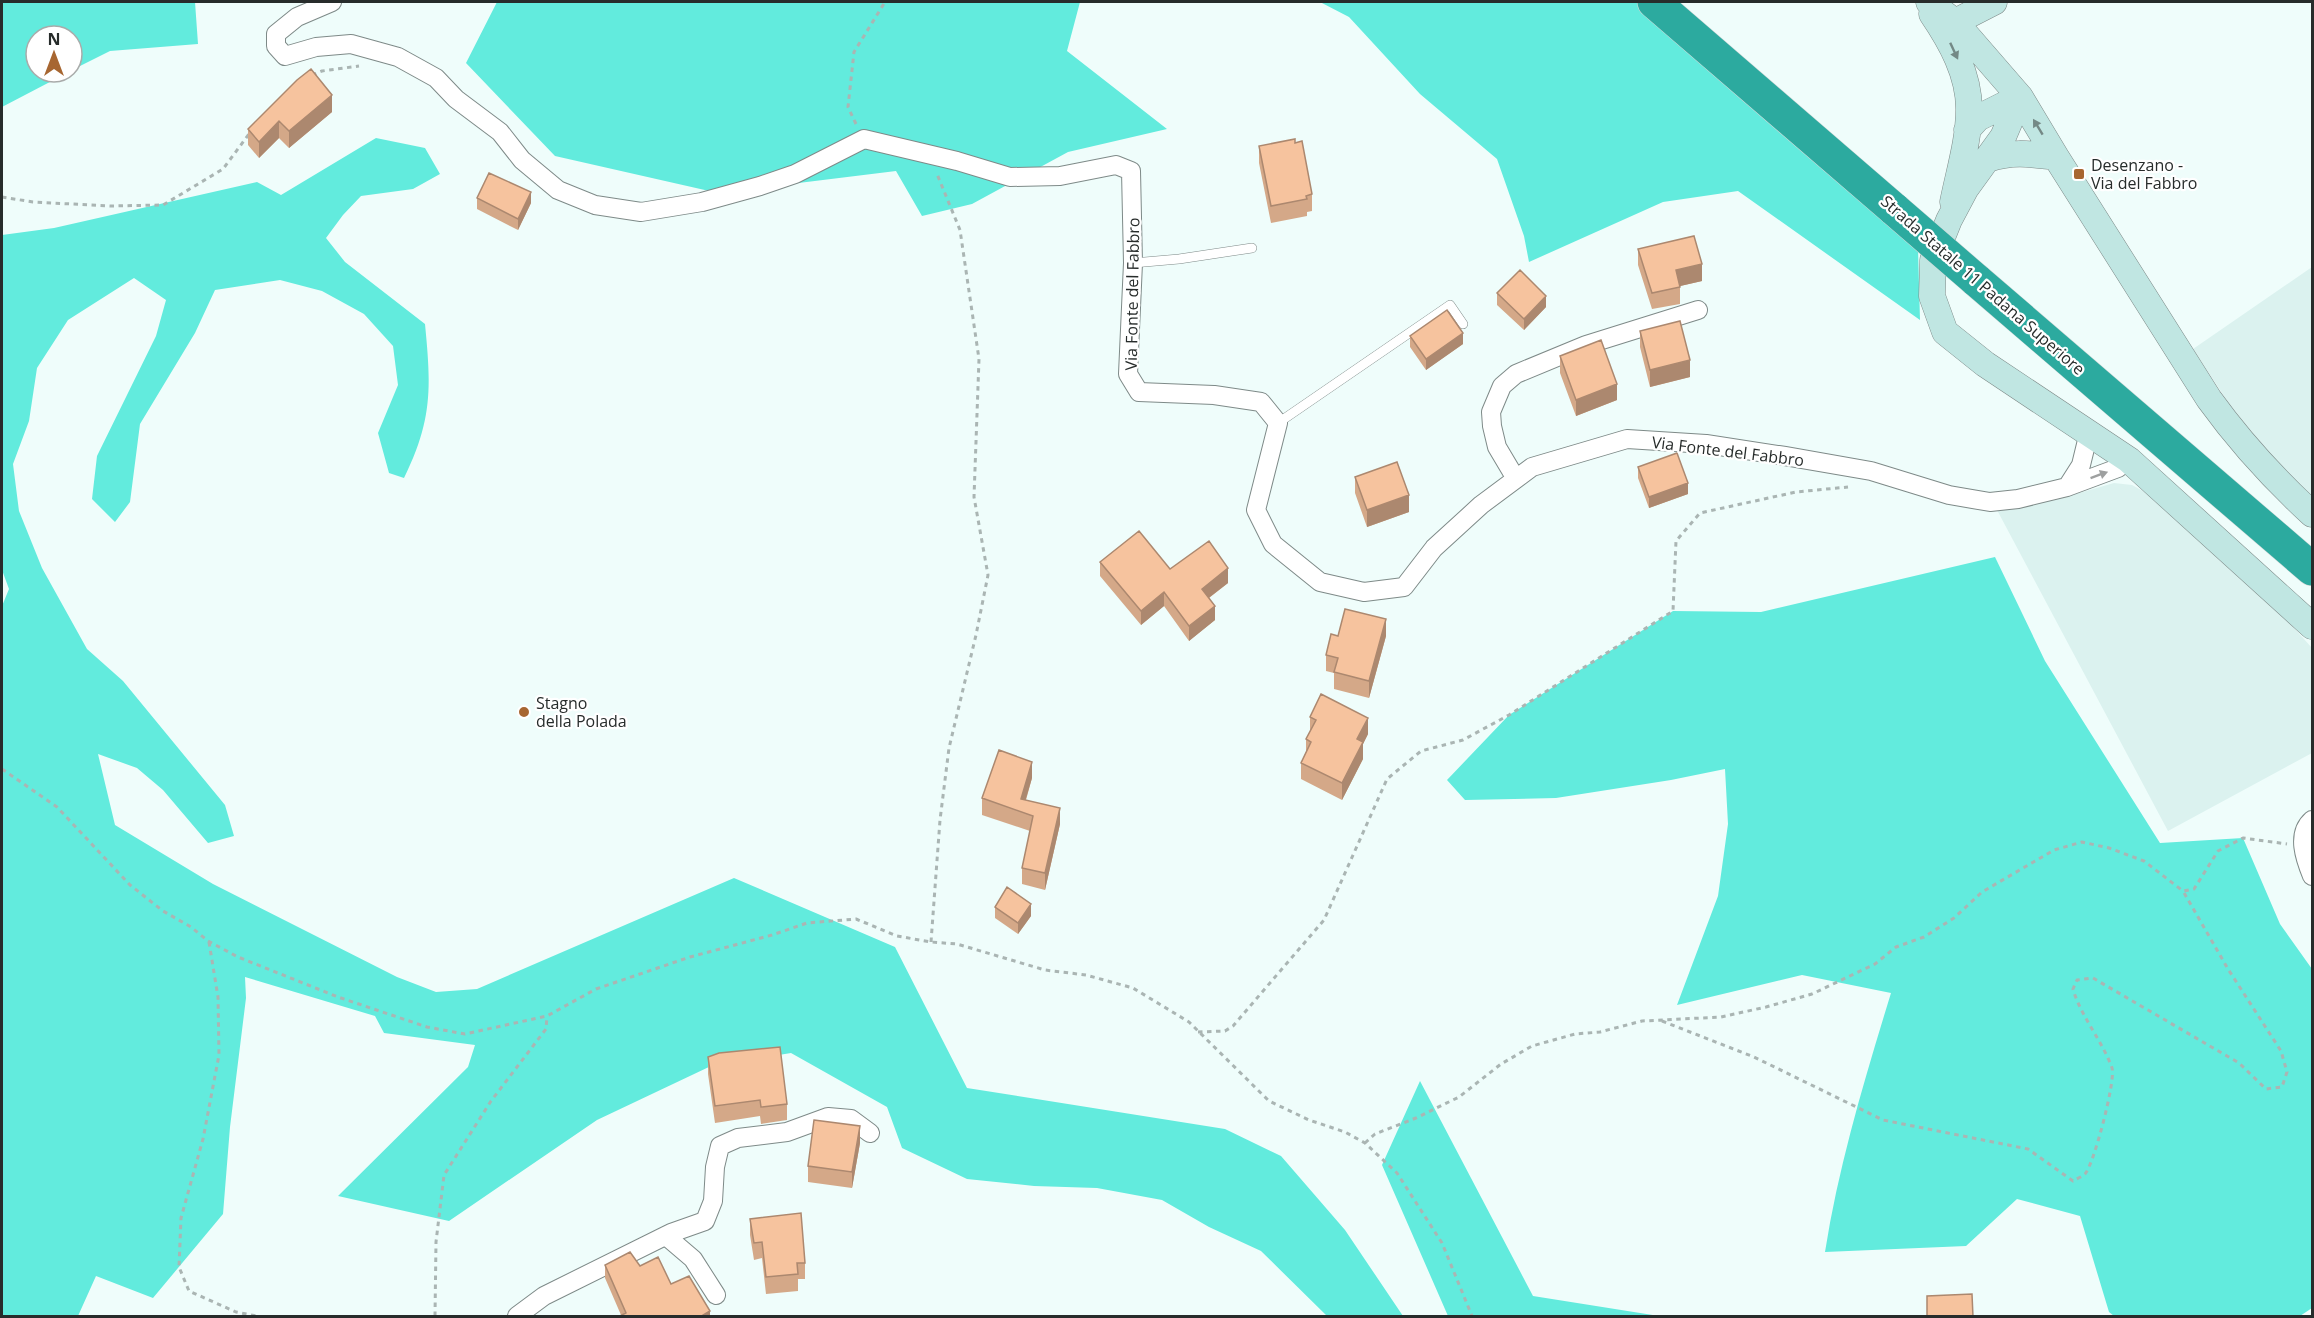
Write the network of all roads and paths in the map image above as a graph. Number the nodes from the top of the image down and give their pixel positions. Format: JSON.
{"nodes":[{"id":1,"x":332,"y":2,"type":"edge"},
{"id":2,"x":885,"y":2,"type":"edge"},
{"id":3,"x":1654,"y":2,"type":"edge"},
{"id":4,"x":1924,"y":2,"type":"edge"},
{"id":5,"x":1929,"y":2,"type":"edge"},
{"id":6,"x":1994,"y":2,"type":"edge"},
{"id":7,"x":1955,"y":22,"type":"junction"},
{"id":8,"x":360,"y":66,"type":"dead end"},
{"id":9,"x":309,"y":76,"type":"edge"},
{"id":10,"x":2020,"y":98,"type":"junction"},
{"id":11,"x":1967,"y":130,"type":"junction"},
{"id":12,"x":251,"y":132,"type":"edge"},
{"id":13,"x":864,"y":139,"type":"junction"},
{"id":14,"x":928,"y":155,"type":"junction"},
{"id":15,"x":2056,"y":157,"type":"junction"},
{"id":16,"x":1988,"y":159,"type":"junction"},
{"id":17,"x":2,"y":197,"type":"edge"},
{"id":18,"x":1950,"y":220,"type":"junction"},
{"id":19,"x":1252,"y":248,"type":"dead end"},
{"id":20,"x":1133,"y":263,"type":"junction"},
{"id":21,"x":1698,"y":310,"type":"dead end"},
{"id":22,"x":1463,"y":324,"type":"dead end"},
{"id":23,"x":1278,"y":423,"type":"junction"},
{"id":24,"x":2089,"y":432,"type":"junction"},
{"id":25,"x":2129,"y":460,"type":"junction"},
{"id":26,"x":1516,"y":479,"type":"junction"},
{"id":27,"x":1853,"y":487,"type":"dead end"},
{"id":28,"x":2067,"y":487,"type":"junction"},
{"id":29,"x":2313,"y":514,"type":"edge"},
{"id":30,"x":2313,"y":569,"type":"edge"},
{"id":31,"x":2313,"y":626,"type":"edge"},
{"id":32,"x":2,"y":769,"type":"edge"},
{"id":33,"x":2313,"y":820,"type":"edge"},
{"id":34,"x":2303,"y":846,"type":"junction"},
{"id":35,"x":2313,"y":876,"type":"edge"},
{"id":36,"x":2183,"y":891,"type":"junction"},
{"id":37,"x":208,"y":941,"type":"junction"},
{"id":38,"x":931,"y":942,"type":"junction"},
{"id":39,"x":547,"y":1016,"type":"junction"},
{"id":40,"x":1662,"y":1021,"type":"junction"},
{"id":41,"x":1198,"y":1032,"type":"junction"},
{"id":42,"x":870,"y":1133,"type":"dead end"},
{"id":43,"x":1365,"y":1143,"type":"junction"},
{"id":44,"x":666,"y":1236,"type":"junction"},
{"id":45,"x":716,"y":1295,"type":"dead end"},
{"id":46,"x":257,"y":1317,"type":"edge"},
{"id":47,"x":435,"y":1317,"type":"edge"},
{"id":48,"x":517,"y":1317,"type":"edge"},
{"id":49,"x":1472,"y":1317,"type":"edge"}],
"edges":[{"from":1,"to":13,"type":"street"},
{"from":2,"to":13,"type":"path"},
{"from":3,"to":30,"type":"highway","name":"Strada Statale 11 Padana Superiore","bridge":true},
{"from":4,"to":11,"type":"street","one_way":true},
{"from":5,"to":7,"type":"street"},
{"from":6,"to":7,"type":"street"},
{"from":7,"to":10,"type":"street"},
{"from":8,"to":9,"type":"path"},
{"from":10,"to":11,"type":"street"},
{"from":15,"to":10,"type":"street","one_way":true},
{"from":10,"to":16,"type":"street"},
{"from":11,"to":18,"type":"street"},
{"from":12,"to":17,"type":"path"},
{"from":13,"to":14,"type":"street","name":"Via Fonte del Fabbro"},
{"from":14,"to":20,"type":"street","name":"Via Fonte del Fabbro"},
{"from":14,"to":38,"type":"path"},
{"from":15,"to":16,"type":"street"},
{"from":15,"to":29,"type":"street"},
{"from":16,"to":18,"type":"street"},
{"from":18,"to":24,"type":"street"},
{"from":19,"to":20,"type":"lane"},
{"from":20,"to":23,"type":"street","name":"Via Fonte del Fabbro"},
{"from":21,"to":26,"type":"street"},
{"from":22,"to":23,"type":"lane"},
{"from":23,"to":26,"type":"street","name":"Via Fonte del Fabbro"},
{"from":24,"to":25,"type":"street"},
{"from":24,"to":28,"type":"street"},
{"from":28,"to":25,"type":"street","name":"Via Fonte del Fabbro","one_way":true},
{"from":25,"to":31,"type":"street"},
{"from":26,"to":28,"type":"street","name":"Via Fonte del Fabbro"},
{"from":27,"to":41,"type":"path"},
{"from":32,"to":37,"type":"path"},
{"from":33,"to":34,"type":"street"},
{"from":34,"to":35,"type":"street"},
{"from":34,"to":36,"type":"path"},
{"from":36,"to":40,"type":"path"},
{"from":36,"to":40,"type":"path"},
{"from":37,"to":39,"type":"path"},
{"from":37,"to":46,"type":"path"},
{"from":38,"to":39,"type":"path"},
{"from":38,"to":41,"type":"path"},
{"from":39,"to":47,"type":"path"},
{"from":40,"to":43,"type":"path"},
{"from":41,"to":43,"type":"path"},
{"from":42,"to":44,"type":"street"},
{"from":43,"to":49,"type":"path"},
{"from":44,"to":45,"type":"street"},
{"from":44,"to":48,"type":"street"}]}
